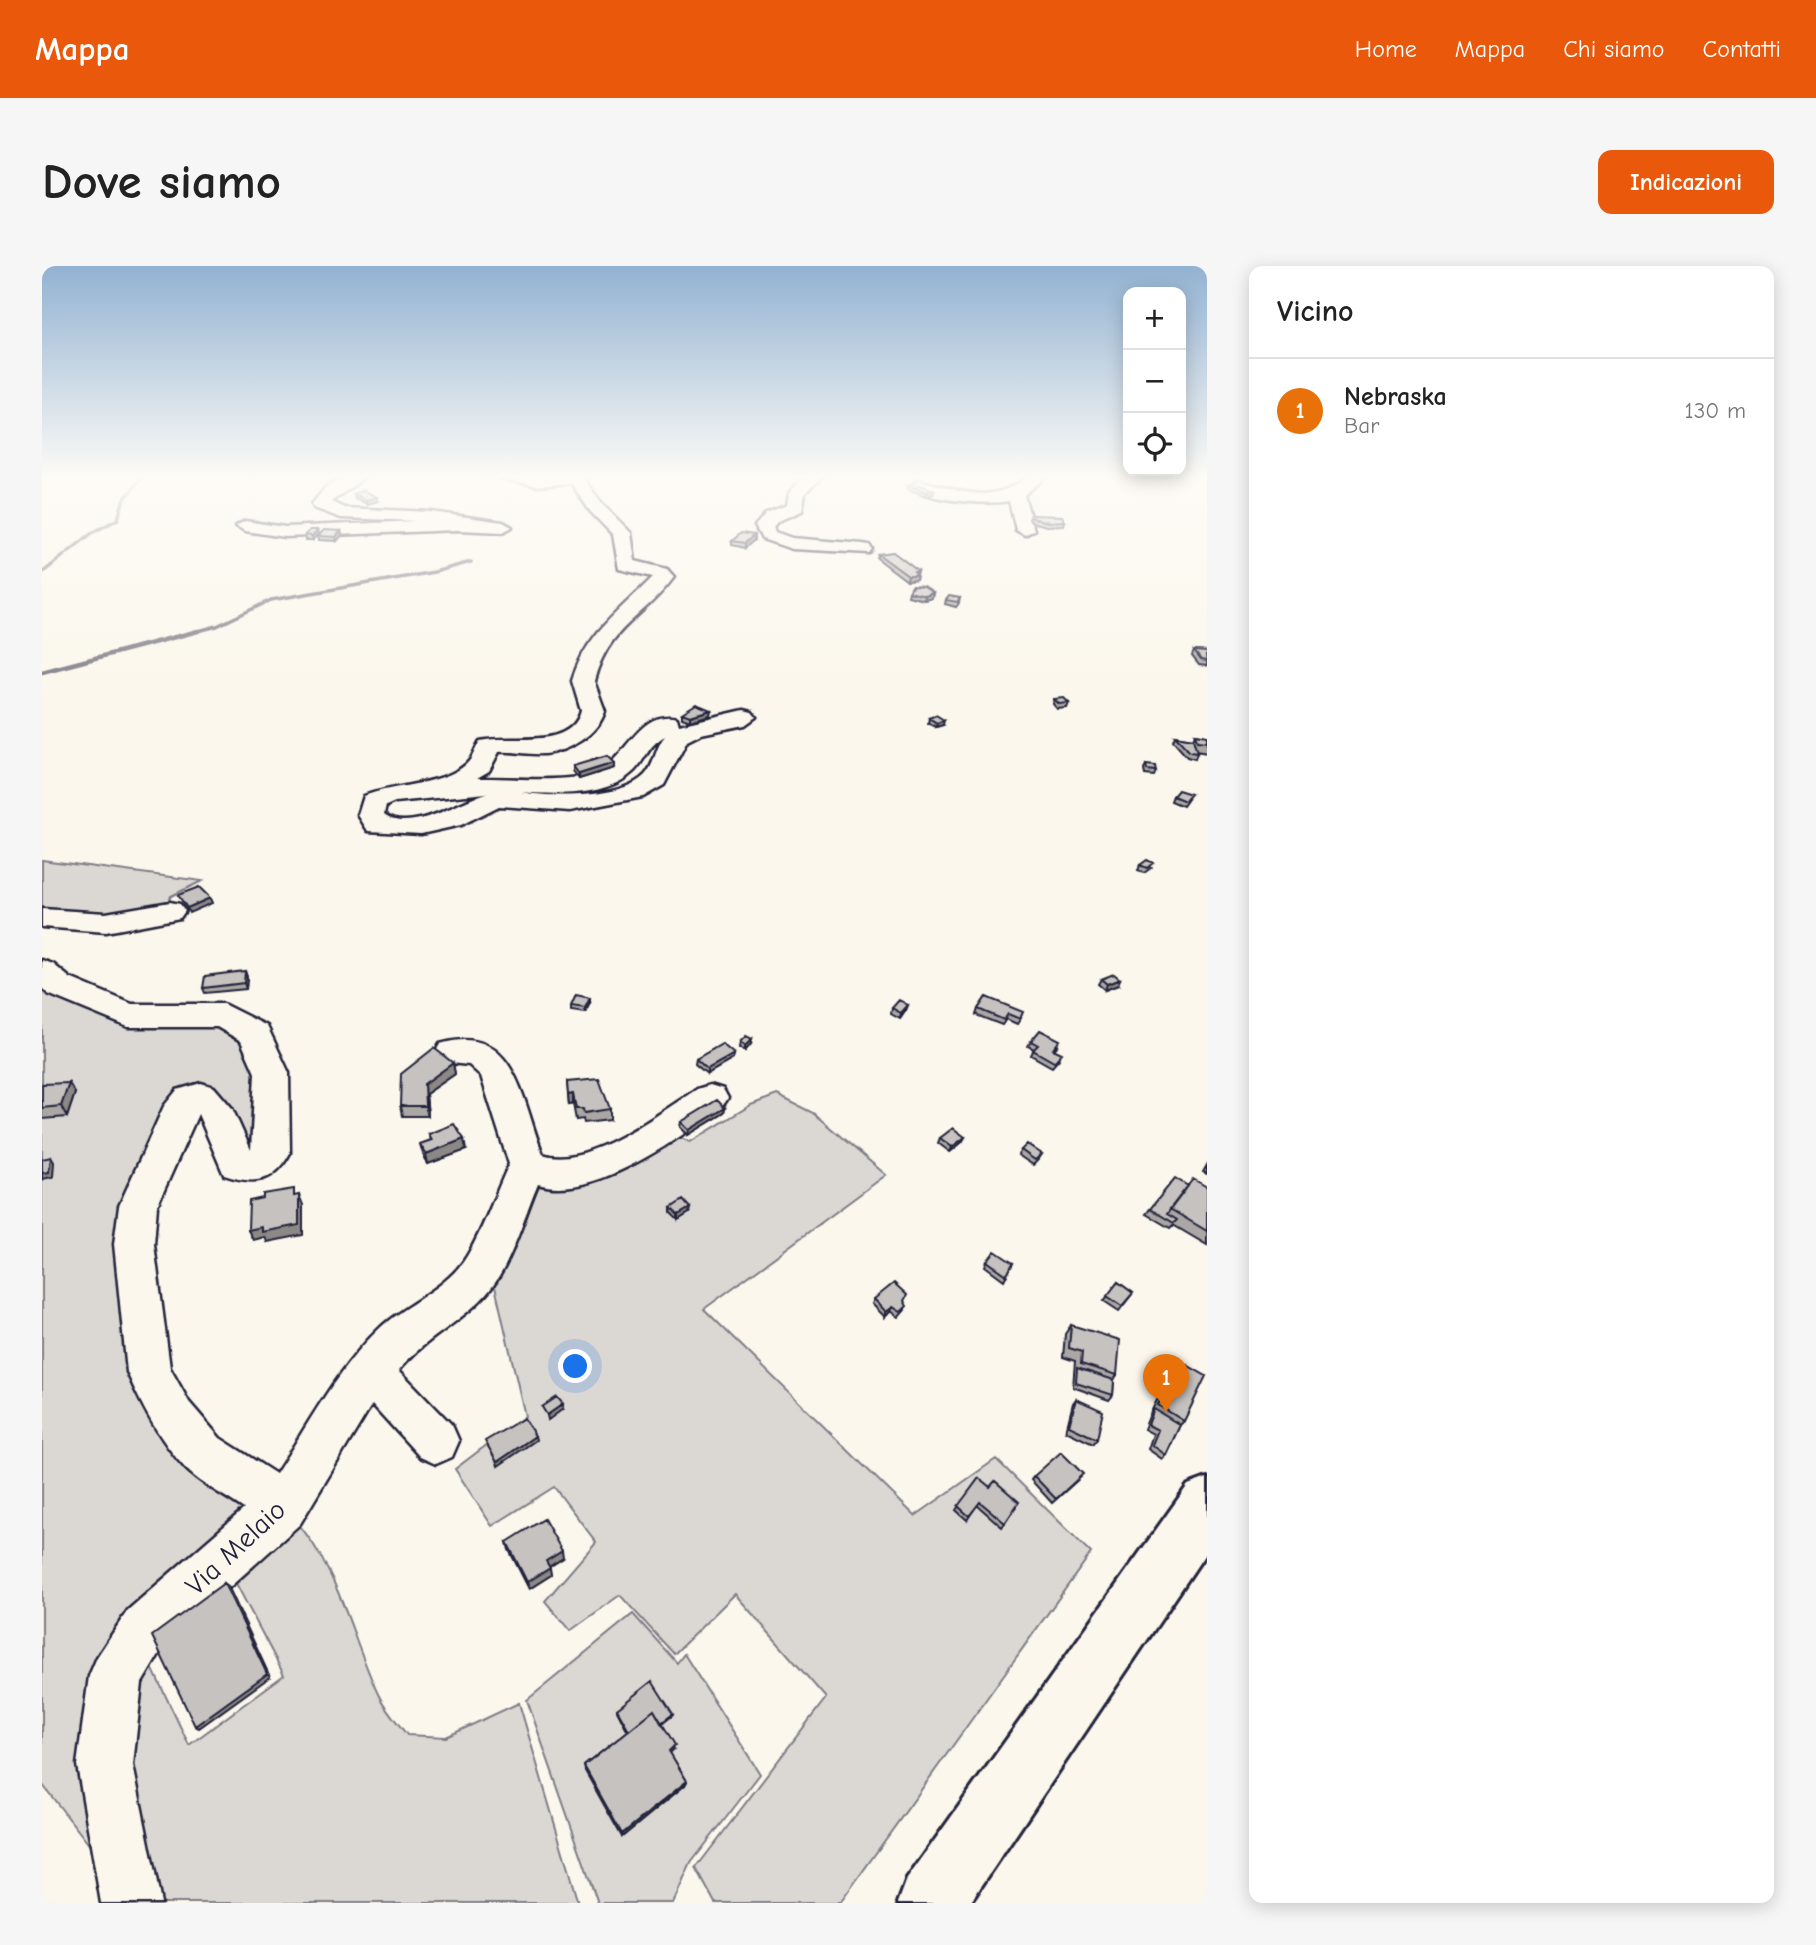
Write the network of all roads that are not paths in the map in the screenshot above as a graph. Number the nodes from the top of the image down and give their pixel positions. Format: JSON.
{"nodes":[{"id":1,"x":624,"y":552,"type":"edge"},
{"id":2,"x":744,"y":717,"type":"dead end"},
{"id":3,"x":669,"y":723,"type":"dead end"},
{"id":4,"x":443,"y":788,"type":"junction"},
{"id":5,"x":170,"y":911,"type":"dead end"},
{"id":6,"x":42,"y":918,"type":"edge"},
{"id":7,"x":42,"y":971,"type":"edge"},
{"id":8,"x":452,"y":1053,"type":"dead end"},
{"id":9,"x":710,"y":1098,"type":"dead end"},
{"id":10,"x":528,"y":1164,"type":"junction"},
{"id":11,"x":371,"y":1371,"type":"junction"},
{"id":12,"x":436,"y":1441,"type":"dead end"},
{"id":13,"x":1207,"y":1504,"type":"edge"},
{"id":14,"x":283,"y":1507,"type":"junction"},
{"id":15,"x":131,"y":1903,"type":"edge"},
{"id":16,"x":931,"y":1903,"type":"edge"}],
"edges":[{"from":1,"to":4,"type":"street"},
{"from":2,"to":4,"type":"street"},
{"from":3,"to":4,"type":"street"},
{"from":5,"to":6,"type":"street"},
{"from":7,"to":14,"type":"street"},
{"from":8,"to":10,"type":"street"},
{"from":9,"to":10,"type":"street"},
{"from":10,"to":11,"type":"street","name":"Via Melaio"},
{"from":11,"to":12,"type":"street"},
{"from":11,"to":14,"type":"street","name":"Via Melaio"},
{"from":13,"to":16,"type":"main road"},
{"from":14,"to":15,"type":"street","name":"Via Melaio"}]}
